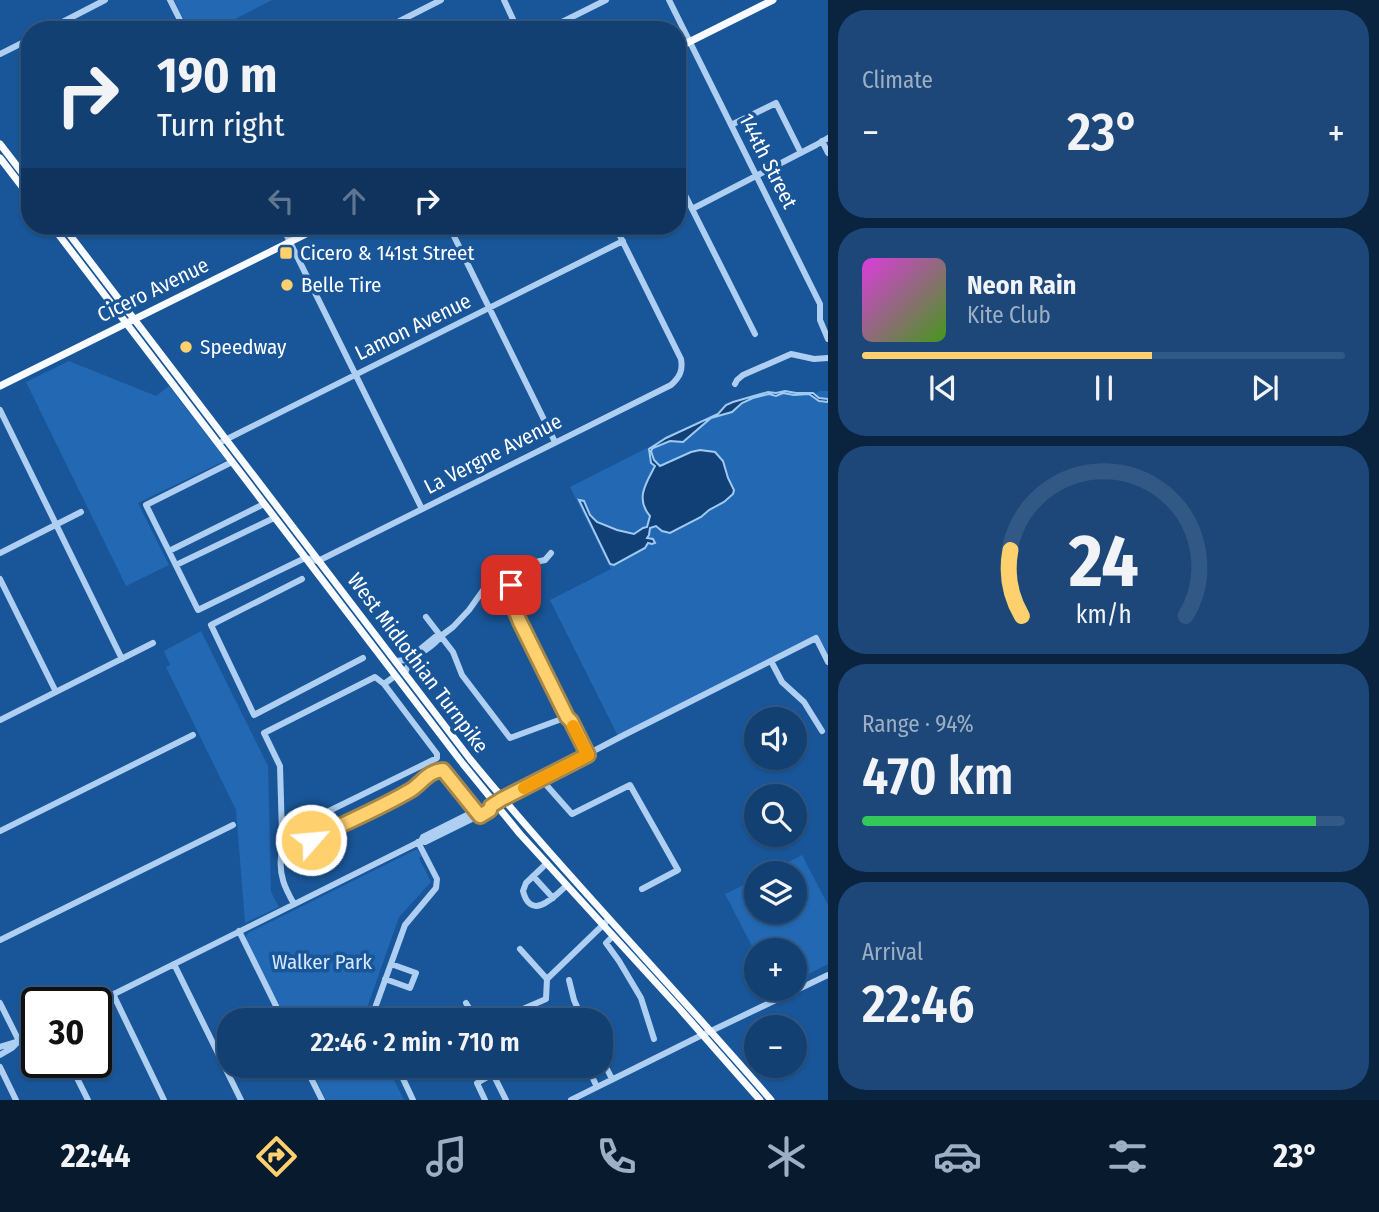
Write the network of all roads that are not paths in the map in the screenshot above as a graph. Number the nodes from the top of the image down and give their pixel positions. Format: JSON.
{"nodes":[{"id":1,"x":105,"y":0,"type":"edge"},
{"id":2,"x":170,"y":0,"type":"edge"},
{"id":3,"x":441,"y":0,"type":"edge"},
{"id":4,"x":503,"y":0,"type":"edge"},
{"id":5,"x":606,"y":0,"type":"edge"},
{"id":6,"x":669,"y":0,"type":"edge"},
{"id":7,"x":773,"y":0,"type":"edge"},
{"id":8,"x":64,"y":21,"type":"edge"},
{"id":9,"x":180,"y":21,"type":"edge"},
{"id":10,"x":400,"y":21,"type":"edge"},
{"id":11,"x":514,"y":21,"type":"edge"},
{"id":12,"x":564,"y":21,"type":"edge"},
{"id":13,"x":680,"y":21,"type":"edge"},
{"id":14,"x":686,"y":34,"type":"edge"},
{"id":15,"x":690,"y":42,"type":"junction"},
{"id":16,"x":21,"y":43,"type":"edge"},
{"id":17,"x":686,"y":44,"type":"edge"},
{"id":18,"x":0,"y":54,"type":"edge"},
{"id":19,"x":731,"y":125,"type":"junction"},
{"id":20,"x":825,"y":140,"type":"edge"},
{"id":21,"x":0,"y":144,"type":"edge"},
{"id":22,"x":801,"y":153,"type":"junction"},
{"id":23,"x":828,"y":153,"type":"edge"},
{"id":24,"x":0,"y":158,"type":"edge"},
{"id":25,"x":21,"y":171,"type":"edge"},
{"id":26,"x":757,"y":176,"type":"junction"},
{"id":27,"x":21,"y":185,"type":"edge"},
{"id":28,"x":686,"y":197,"type":"edge"},
{"id":29,"x":692,"y":209,"type":"junction"},
{"id":30,"x":59,"y":235,"type":"edge"},
{"id":31,"x":70,"y":235,"type":"edge"},
{"id":32,"x":286,"y":235,"type":"edge"},
{"id":33,"x":304,"y":235,"type":"edge"},
{"id":34,"x":453,"y":235,"type":"edge"},
{"id":35,"x":620,"y":235,"type":"edge"},
{"id":36,"x":623,"y":241,"type":"junction"},
{"id":37,"x":290,"y":242,"type":"junction"},
{"id":38,"x":490,"y":309,"type":"junction"},
{"id":39,"x":134,"y":319,"type":"junction"},
{"id":40,"x":126,"y":323,"type":"junction"},
{"id":41,"x":755,"y":334,"type":"dead end"},
{"id":42,"x":828,"y":339,"type":"edge"},
{"id":43,"x":828,"y":358,"type":"edge"},
{"id":44,"x":356,"y":374,"type":"junction"},
{"id":45,"x":735,"y":384,"type":"dead end"},
{"id":46,"x":0,"y":386,"type":"edge"},
{"id":47,"x":0,"y":410,"type":"edge"},
{"id":48,"x":222,"y":442,"type":"junction"},
{"id":49,"x":555,"y":442,"type":"junction"},
{"id":50,"x":232,"y":462,"type":"junction"},
{"id":51,"x":264,"y":504,"type":"junction"},
{"id":52,"x":422,"y":509,"type":"junction"},
{"id":53,"x":81,"y":512,"type":"dead end"},
{"id":54,"x":274,"y":518,"type":"junction"},
{"id":55,"x":57,"y":525,"type":"junction"},
{"id":56,"x":169,"y":551,"type":"junction"},
{"id":57,"x":0,"y":553,"type":"edge"},
{"id":58,"x":551,"y":553,"type":"dead end"},
{"id":59,"x":305,"y":558,"type":"junction"},
{"id":60,"x":318,"y":561,"type":"junction"},
{"id":61,"x":176,"y":565,"type":"junction"},
{"id":62,"x":505,"y":572,"type":"junction"},
{"id":63,"x":0,"y":579,"type":"edge"},
{"id":64,"x":302,"y":579,"type":"dead end"},
{"id":65,"x":426,"y":617,"type":"dead end"},
{"id":66,"x":441,"y":636,"type":"junction"},
{"id":67,"x":153,"y":643,"type":"dead end"},
{"id":68,"x":122,"y":659,"type":"junction"},
{"id":69,"x":363,"y":659,"type":"dead end"},
{"id":70,"x":771,"y":661,"type":"junction"},
{"id":71,"x":828,"y":662,"type":"edge"},
{"id":72,"x":400,"y":668,"type":"junction"},
{"id":73,"x":395,"y":676,"type":"junction"},
{"id":74,"x":384,"y":684,"type":"junction"},
{"id":75,"x":56,"y":692,"type":"junction"},
{"id":76,"x":567,"y":717,"type":"junction"},
{"id":77,"x":0,"y":720,"type":"edge"},
{"id":78,"x":822,"y":731,"type":"dead end"},
{"id":79,"x":193,"y":735,"type":"dead end"},
{"id":80,"x":585,"y":757,"type":"junction"},
{"id":81,"x":541,"y":779,"type":"junction"},
{"id":82,"x":502,"y":799,"type":"junction"},
{"id":83,"x":493,"y":805,"type":"junction"},
{"id":84,"x":478,"y":814,"type":"junction"},
{"id":85,"x":233,"y":825,"type":"dead end"},
{"id":86,"x":0,"y":831,"type":"edge"},
{"id":87,"x":420,"y":841,"type":"junction"},
{"id":88,"x":547,"y":863,"type":"junction"},
{"id":89,"x":533,"y":876,"type":"junction"},
{"id":90,"x":567,"y":885,"type":"junction"},
{"id":91,"x":642,"y":889,"type":"dead end"},
{"id":92,"x":553,"y":898,"type":"junction"},
{"id":93,"x":295,"y":904,"type":"junction"},
{"id":94,"x":606,"y":922,"type":"junction"},
{"id":95,"x":239,"y":931,"type":"junction"},
{"id":96,"x":613,"y":936,"type":"junction"},
{"id":97,"x":0,"y":940,"type":"edge"},
{"id":98,"x":520,"y":949,"type":"dead end"},
{"id":99,"x":173,"y":964,"type":"junction"},
{"id":100,"x":391,"y":964,"type":"junction"},
{"id":101,"x":828,"y":975,"type":"edge"},
{"id":102,"x":385,"y":979,"type":"junction"},
{"id":103,"x":547,"y":979,"type":"junction"},
{"id":104,"x":569,"y":980,"type":"dead end"},
{"id":105,"x":113,"y":995,"type":"joint"},
{"id":106,"x":0,"y":1003,"type":"edge"},
{"id":107,"x":466,"y":1003,"type":"dead end"},
{"id":108,"x":277,"y":1008,"type":"edge"},
{"id":109,"x":375,"y":1008,"type":"edge"},
{"id":110,"x":469,"y":1008,"type":"edge"},
{"id":111,"x":525,"y":1008,"type":"edge"},
{"id":112,"x":578,"y":1008,"type":"edge"},
{"id":113,"x":711,"y":1031,"type":"junction"},
{"id":114,"x":702,"y":1035,"type":"junction"},
{"id":115,"x":654,"y":1039,"type":"dead end"},
{"id":116,"x":19,"y":1041,"type":"junction"},
{"id":117,"x":0,"y":1047,"type":"edge"},
{"id":118,"x":0,"y":1055,"type":"edge"},
{"id":119,"x":0,"y":1067,"type":"edge"},
{"id":120,"x":77,"y":1078,"type":"edge"},
{"id":121,"x":311,"y":1078,"type":"edge"},
{"id":122,"x":402,"y":1078,"type":"edge"},
{"id":123,"x":593,"y":1078,"type":"edge"},
{"id":124,"x":612,"y":1079,"type":"joint"},
{"id":125,"x":597,"y":1087,"type":"junction"},
{"id":126,"x":16,"y":1100,"type":"edge"},
{"id":127,"x":88,"y":1100,"type":"edge"},
{"id":128,"x":164,"y":1100,"type":"edge"},
{"id":129,"x":241,"y":1100,"type":"edge"},
{"id":130,"x":322,"y":1100,"type":"edge"},
{"id":131,"x":413,"y":1100,"type":"edge"},
{"id":132,"x":485,"y":1100,"type":"edge"},
{"id":133,"x":506,"y":1100,"type":"edge"},
{"id":134,"x":571,"y":1100,"type":"edge"},
{"id":135,"x":760,"y":1100,"type":"edge"},
{"id":136,"x":771,"y":1100,"type":"edge"}],
"edges":[{"from":1,"to":8,"type":"street"},
{"from":2,"to":9,"type":"street"},
{"from":3,"to":10,"type":"street"},
{"from":4,"to":11,"type":"street"},
{"from":5,"to":12,"type":"street"},
{"from":6,"to":13,"type":"street","name":"144th Street"},
{"from":7,"to":15,"type":"main road"},
{"from":14,"to":15,"type":"street","name":"144th Street"},
{"from":15,"to":17,"type":"main road"},
{"from":15,"to":19,"type":"street","name":"144th Street"},
{"from":16,"to":18,"type":"street"},
{"from":19,"to":22,"type":"street"},
{"from":19,"to":26,"type":"street","name":"144th Street"},
{"from":20,"to":22,"type":"street"},
{"from":20,"to":23,"type":"street"},
{"from":21,"to":25,"type":"main road"},
{"from":22,"to":26,"type":"street"},
{"from":24,"to":27,"type":"main road"},
{"from":26,"to":29,"type":"street"},
{"from":26,"to":42,"type":"street","name":"144th Street"},
{"from":28,"to":29,"type":"street"},
{"from":29,"to":41,"type":"street"},
{"from":30,"to":40,"type":"main road","name":"West Midlothian Turnpike"},
{"from":31,"to":39,"type":"main road","name":"West Midlothian Turnpike"},
{"from":32,"to":37,"type":"street"},
{"from":33,"to":37,"type":"main road","name":"Cicero Avenue"},
{"from":34,"to":38,"type":"street"},
{"from":35,"to":36,"type":"street"},
{"from":36,"to":38,"type":"street","name":"Lamon Avenue"},
{"from":36,"to":49,"type":"street","name":"La Vergne Avenue"},
{"from":37,"to":39,"type":"main road","name":"Cicero Avenue"},
{"from":37,"to":44,"type":"street"},
{"from":38,"to":44,"type":"street","name":"Lamon Avenue"},
{"from":38,"to":49,"type":"street"},
{"from":39,"to":40,"type":"main road","name":"Cicero Avenue"},
{"from":39,"to":48,"type":"main road","name":"West Midlothian Turnpike"},
{"from":40,"to":46,"type":"main road","name":"Cicero Avenue"},
{"from":40,"to":48,"type":"main road","name":"West Midlothian Turnpike"},
{"from":43,"to":45,"type":"street"},
{"from":44,"to":48,"type":"street","name":"Lamon Avenue"},
{"from":44,"to":52,"type":"street"},
{"from":47,"to":55,"type":"street"},
{"from":48,"to":50,"type":"main road","name":"West Midlothian Turnpike"},
{"from":48,"to":60,"type":"main road","name":"West Midlothian Turnpike"},
{"from":49,"to":52,"type":"street","name":"La Vergne Avenue"},
{"from":50,"to":51,"type":"main road","name":"West Midlothian Turnpike"},
{"from":50,"to":56,"type":"street"},
{"from":51,"to":54,"type":"main road","name":"West Midlothian Turnpike"},
{"from":51,"to":56,"type":"street"},
{"from":52,"to":60,"type":"street","name":"La Vergne Avenue"},
{"from":53,"to":55,"type":"street"},
{"from":54,"to":59,"type":"main road","name":"West Midlothian Turnpike"},
{"from":54,"to":61,"type":"street"},
{"from":55,"to":57,"type":"street"},
{"from":55,"to":68,"type":"street"},
{"from":56,"to":61,"type":"street"},
{"from":58,"to":62,"type":"street"},
{"from":59,"to":60,"type":"street"},
{"from":59,"to":61,"type":"street"},
{"from":59,"to":73,"type":"main road","name":"West Midlothian Turnpike"},
{"from":60,"to":72,"type":"main road","name":"West Midlothian Turnpike"},
{"from":62,"to":66,"type":"street"},
{"from":62,"to":76,"type":"street"},
{"from":63,"to":75,"type":"street"},
{"from":64,"to":69,"type":"street"},
{"from":65,"to":66,"type":"street"},
{"from":66,"to":72,"type":"street"},
{"from":66,"to":72,"type":"street"},
{"from":66,"to":76,"type":"street"},
{"from":67,"to":68,"type":"street"},
{"from":68,"to":75,"type":"street"},
{"from":70,"to":71,"type":"street"},
{"from":70,"to":78,"type":"street"},
{"from":70,"to":80,"type":"street"},
{"from":72,"to":73,"type":"main road"},
{"from":72,"to":82,"type":"main road","name":"West Midlothian Turnpike"},
{"from":73,"to":74,"type":"street"},
{"from":73,"to":83,"type":"main road","name":"West Midlothian Turnpike"},
{"from":74,"to":74,"type":"street"},
{"from":75,"to":77,"type":"street"},
{"from":76,"to":80,"type":"street"},
{"from":79,"to":86,"type":"street"},
{"from":80,"to":81,"type":"street"},
{"from":81,"to":82,"type":"street"},
{"from":81,"to":91,"type":"street"},
{"from":82,"to":83,"type":"street"},
{"from":82,"to":94,"type":"main road","name":"West Midlothian Turnpike"},
{"from":83,"to":84,"type":"street"},
{"from":83,"to":88,"type":"main road","name":"West Midlothian Turnpike"},
{"from":84,"to":87,"type":"street"},
{"from":84,"to":93,"type":"street"},
{"from":85,"to":97,"type":"street"},
{"from":87,"to":93,"type":"street"},
{"from":87,"to":100,"type":"street"},
{"from":88,"to":89,"type":"street"},
{"from":88,"to":90,"type":"main road","name":"West Midlothian Turnpike"},
{"from":89,"to":92,"type":"street"},
{"from":89,"to":92,"type":"street"},
{"from":90,"to":92,"type":"street"},
{"from":90,"to":94,"type":"main road","name":"West Midlothian Turnpike"},
{"from":93,"to":95,"type":"street"},
{"from":94,"to":96,"type":"main road","name":"West Midlothian Turnpike"},
{"from":94,"to":103,"type":"street"},
{"from":94,"to":113,"type":"main road","name":"West Midlothian Turnpike"},
{"from":95,"to":99,"type":"street"},
{"from":95,"to":108,"type":"street"},
{"from":96,"to":114,"type":"main road","name":"West Midlothian Turnpike"},
{"from":96,"to":115,"type":"street"},
{"from":98,"to":103,"type":"street"},
{"from":99,"to":105,"type":"street"},
{"from":99,"to":129,"type":"street"},
{"from":100,"to":102,"type":"street"},
{"from":100,"to":102,"type":"street"},
{"from":101,"to":113,"type":"street"},
{"from":102,"to":109,"type":"street"},
{"from":103,"to":111,"type":"street"},
{"from":104,"to":112,"type":"street"},
{"from":105,"to":128,"type":"street"},
{"from":106,"to":116,"type":"street"},
{"from":107,"to":110,"type":"street"},
{"from":113,"to":114,"type":"street"},
{"from":113,"to":136,"type":"main road","name":"West Midlothian Turnpike"},
{"from":114,"to":124,"type":"street"},
{"from":114,"to":135,"type":"main road","name":"West Midlothian Turnpike"},
{"from":116,"to":117,"type":"street"},
{"from":116,"to":118,"type":"street"},
{"from":119,"to":126,"type":"street"},
{"from":120,"to":127,"type":"street"},
{"from":121,"to":130,"type":"street"},
{"from":122,"to":131,"type":"street"},
{"from":123,"to":125,"type":"street"},
{"from":124,"to":125,"type":"street"},
{"from":125,"to":134,"type":"street"},
{"from":132,"to":133,"type":"street"}]}
